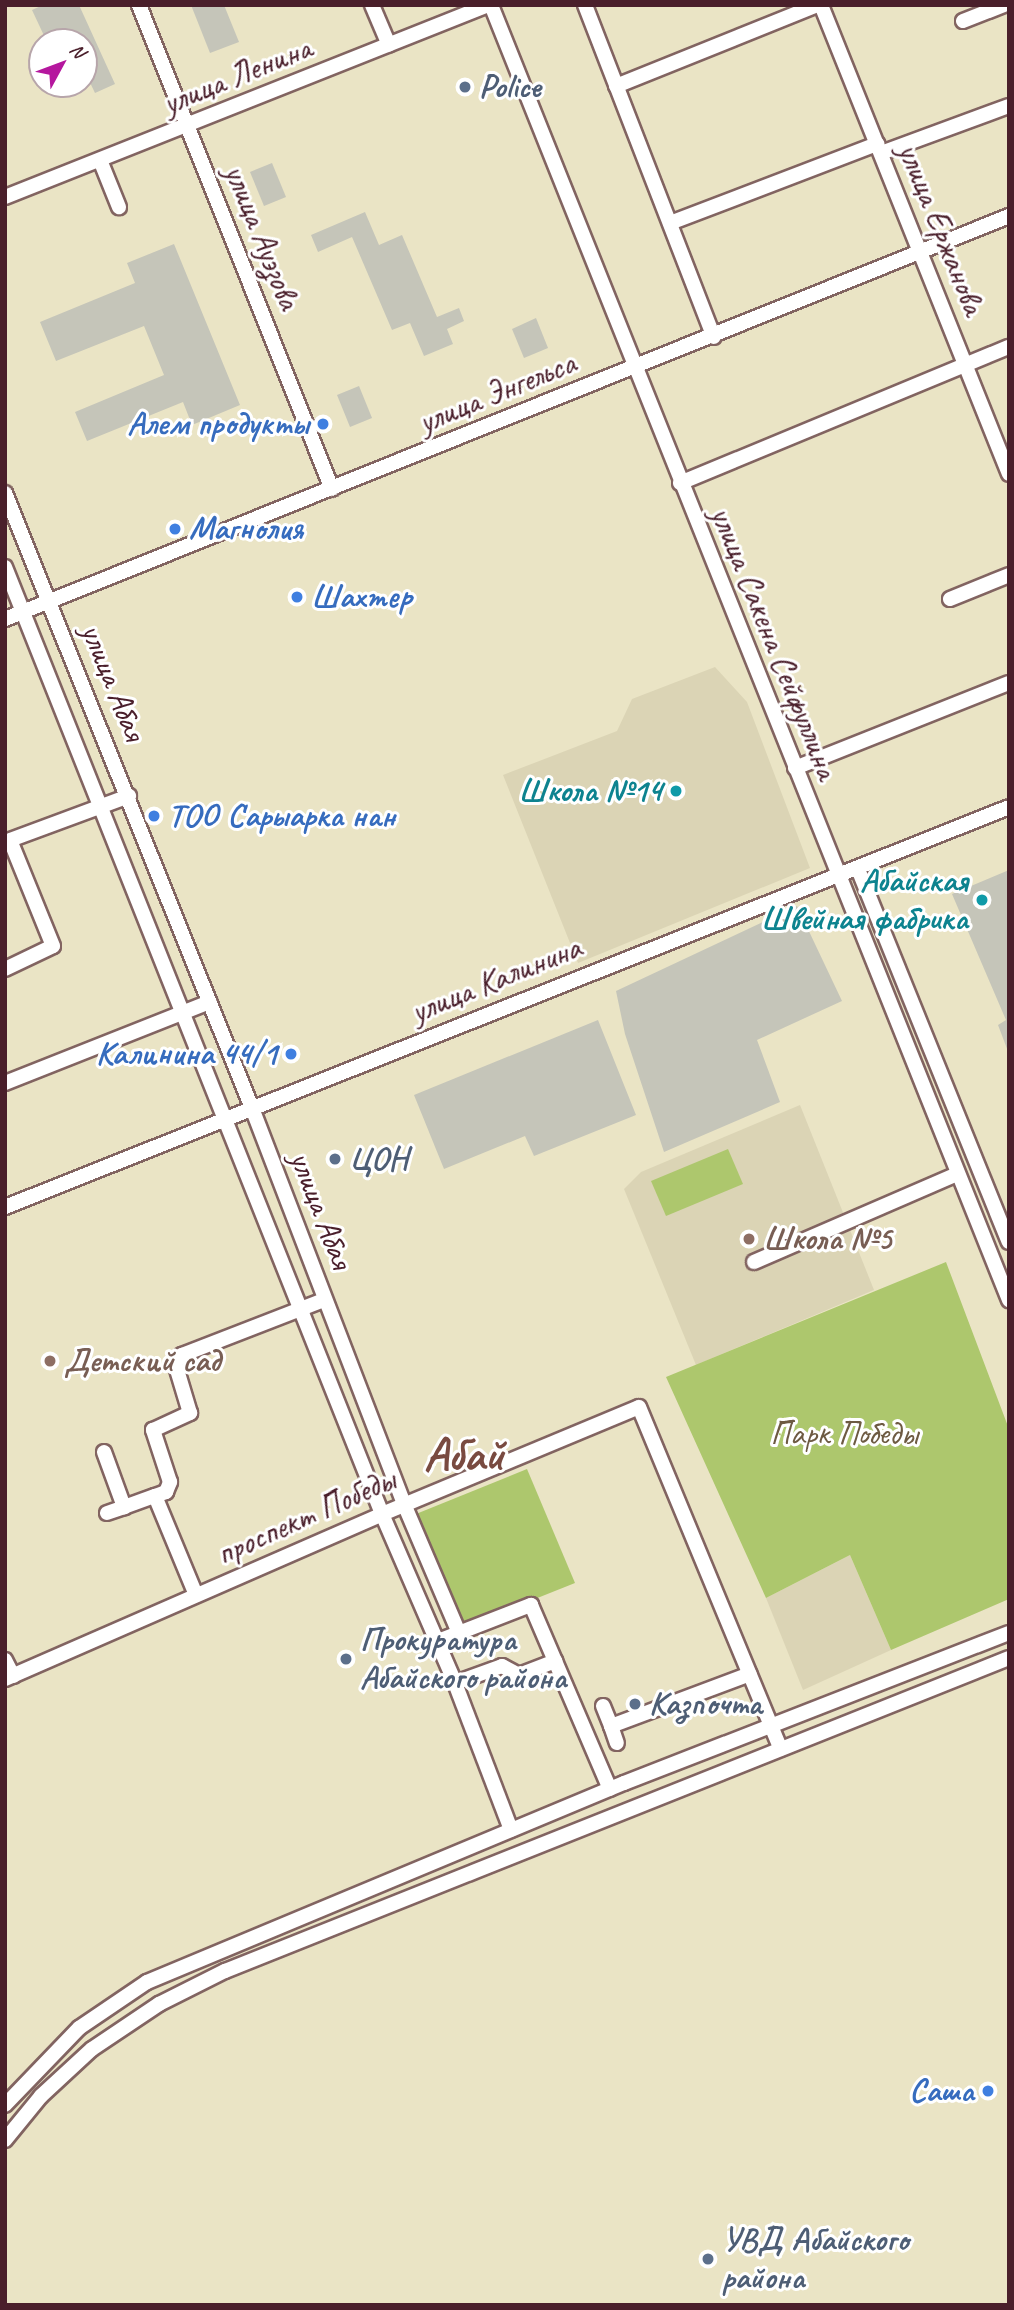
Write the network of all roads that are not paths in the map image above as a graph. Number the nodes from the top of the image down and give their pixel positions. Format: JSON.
{"nodes":[{"id":1,"x":139,"y":5,"type":"edge"},
{"id":2,"x":372,"y":5,"type":"edge"},
{"id":3,"x":489,"y":5,"type":"edge"},
{"id":4,"x":585,"y":5,"type":"edge"},
{"id":5,"x":819,"y":5,"type":"edge"},
{"id":6,"x":1004,"y":5,"type":"edge"},
{"id":7,"x":963,"y":20,"type":"dead end"},
{"id":8,"x":388,"y":45,"type":"junction"},
{"id":9,"x":616,"y":86,"type":"junction"},
{"id":10,"x":1009,"y":106,"type":"edge"},
{"id":11,"x":188,"y":126,"type":"junction"},
{"id":12,"x":879,"y":149,"type":"junction"},
{"id":13,"x":100,"y":160,"type":"junction"},
{"id":14,"x":5,"y":197,"type":"edge"},
{"id":15,"x":119,"y":207,"type":"dead end"},
{"id":16,"x":1009,"y":216,"type":"edge"},
{"id":17,"x":670,"y":223,"type":"junction"},
{"id":18,"x":921,"y":253,"type":"junction"},
{"id":19,"x":714,"y":337,"type":"junction"},
{"id":20,"x":1009,"y":347,"type":"edge"},
{"id":21,"x":965,"y":363,"type":"junction"},
{"id":22,"x":634,"y":369,"type":"junction"},
{"id":23,"x":1009,"y":474,"type":"edge"},
{"id":24,"x":680,"y":484,"type":"junction"},
{"id":25,"x":332,"y":489,"type":"junction"},
{"id":26,"x":5,"y":494,"type":"edge"},
{"id":27,"x":5,"y":567,"type":"edge"},
{"id":28,"x":1009,"y":575,"type":"edge"},
{"id":29,"x":950,"y":600,"type":"dead end"},
{"id":30,"x":50,"y":601,"type":"junction"},
{"id":31,"x":25,"y":612,"type":"junction"},
{"id":32,"x":5,"y":619,"type":"edge"},
{"id":33,"x":1009,"y":683,"type":"edge"},
{"id":34,"x":795,"y":768,"type":"junction"},
{"id":35,"x":129,"y":796,"type":"junction"},
{"id":36,"x":101,"y":803,"type":"junction"},
{"id":37,"x":1009,"y":807,"type":"edge"},
{"id":38,"x":8,"y":835,"type":"edge"},
{"id":39,"x":858,"y":869,"type":"junction"},
{"id":40,"x":837,"y":873,"type":"junction"},
{"id":41,"x":5,"y":969,"type":"edge"},
{"id":42,"x":210,"y":1002,"type":"junction"},
{"id":43,"x":184,"y":1012,"type":"junction"},
{"id":44,"x":5,"y":1083,"type":"edge"},
{"id":45,"x":252,"y":1108,"type":"junction"},
{"id":46,"x":227,"y":1118,"type":"junction"},
{"id":47,"x":957,"y":1174,"type":"junction"},
{"id":48,"x":5,"y":1207,"type":"edge"},
{"id":49,"x":1009,"y":1242,"type":"edge"},
{"id":50,"x":754,"y":1262,"type":"dead end"},
{"id":51,"x":324,"y":1300,"type":"junction"},
{"id":52,"x":1009,"y":1300,"type":"edge"},
{"id":53,"x":301,"y":1309,"type":"junction"},
{"id":54,"x":104,"y":1452,"type":"dead end"},
{"id":55,"x":155,"y":1496,"type":"junction"},
{"id":56,"x":404,"y":1504,"type":"junction"},
{"id":57,"x":124,"y":1507,"type":"junction"},
{"id":58,"x":107,"y":1513,"type":"dead end"},
{"id":59,"x":382,"y":1514,"type":"junction"},
{"id":60,"x":196,"y":1595,"type":"junction"},
{"id":61,"x":459,"y":1633,"type":"junction"},
{"id":62,"x":1009,"y":1633,"type":"edge"},
{"id":63,"x":438,"y":1641,"type":"junction"},
{"id":64,"x":1009,"y":1658,"type":"edge"},
{"id":65,"x":5,"y":1660,"type":"edge"},
{"id":66,"x":555,"y":1661,"type":"junction"},
{"id":67,"x":750,"y":1674,"type":"junction"},
{"id":68,"x":9,"y":1677,"type":"edge"},
{"id":69,"x":455,"y":1683,"type":"junction"},
{"id":70,"x":603,"y":1706,"type":"dead end"},
{"id":71,"x":611,"y":1726,"type":"junction"},
{"id":72,"x":771,"y":1726,"type":"junction"},
{"id":73,"x":617,"y":1743,"type":"dead end"},
{"id":74,"x":781,"y":1749,"type":"junction"},
{"id":75,"x":604,"y":1791,"type":"junction"},
{"id":76,"x":608,"y":1816,"type":"junction"},
{"id":77,"x":511,"y":1830,"type":"junction"},
{"id":78,"x":492,"y":1837,"type":"junction"},
{"id":79,"x":502,"y":1859,"type":"junction"},
{"id":80,"x":214,"y":1952,"type":"junction"},
{"id":81,"x":225,"y":1971,"type":"junction"},
{"id":82,"x":5,"y":2105,"type":"edge"},
{"id":83,"x":5,"y":2140,"type":"edge"}],
"edges":[{"from":1,"to":11,"type":"street","name":"улица Ауэзова"},
{"from":2,"to":8,"type":"street"},
{"from":3,"to":8,"type":"street","name":"улица Ленина"},
{"from":3,"to":22,"type":"street","name":"улица Сакена Сейфуллина"},
{"from":4,"to":9,"type":"street"},
{"from":5,"to":9,"type":"street"},
{"from":5,"to":12,"type":"street","name":"улица Ержанова"},
{"from":6,"to":7,"type":"street"},
{"from":8,"to":11,"type":"street","name":"улица Ленина"},
{"from":9,"to":17,"type":"street"},
{"from":10,"to":12,"type":"street"},
{"from":11,"to":13,"type":"street","name":"улица Ленина"},
{"from":11,"to":25,"type":"street","name":"улица Ауэзова"},
{"from":12,"to":17,"type":"street"},
{"from":12,"to":18,"type":"street","name":"улица Ержанова"},
{"from":13,"to":14,"type":"street","name":"улица Ленина"},
{"from":13,"to":15,"type":"street"},
{"from":16,"to":18,"type":"street","name":"улица Энгельса"},
{"from":17,"to":19,"type":"street"},
{"from":18,"to":19,"type":"street","name":"улица Энгельса"},
{"from":18,"to":21,"type":"street","name":"улица Ержанова"},
{"from":19,"to":22,"type":"street","name":"улица Энгельса"},
{"from":20,"to":21,"type":"street"},
{"from":21,"to":23,"type":"street","name":"улица Ержанова"},
{"from":21,"to":24,"type":"street"},
{"from":22,"to":24,"type":"street","name":"улица Сакена Сейфуллина"},
{"from":22,"to":25,"type":"street","name":"улица Энгельса"},
{"from":24,"to":34,"type":"street","name":"улица Сакена Сейфуллина"},
{"from":25,"to":30,"type":"street","name":"улица Энгельса"},
{"from":26,"to":30,"type":"street","name":"улица Абая"},
{"from":27,"to":31,"type":"street","name":"улица Абая"},
{"from":28,"to":29,"type":"street"},
{"from":30,"to":31,"type":"street","name":"улица Энгельса"},
{"from":30,"to":35,"type":"street","name":"улица Абая"},
{"from":31,"to":32,"type":"street","name":"улица Энгельса"},
{"from":31,"to":36,"type":"street","name":"улица Абая"},
{"from":33,"to":34,"type":"street"},
{"from":34,"to":40,"type":"street","name":"улица Сакена Сейфуллина"},
{"from":35,"to":36,"type":"street"},
{"from":35,"to":42,"type":"street","name":"улица Абая"},
{"from":36,"to":38,"type":"street"},
{"from":36,"to":43,"type":"street","name":"улица Абая"},
{"from":37,"to":39,"type":"street","name":"улица Калинина"},
{"from":38,"to":41,"type":"street"},
{"from":39,"to":40,"type":"street","name":"улица Калинина"},
{"from":39,"to":49,"type":"street"},
{"from":40,"to":45,"type":"street","name":"улица Калинина"},
{"from":40,"to":47,"type":"street","name":"улица Сакена Сейфуллина"},
{"from":42,"to":43,"type":"street"},
{"from":42,"to":45,"type":"street","name":"улица Абая"},
{"from":43,"to":44,"type":"street"},
{"from":43,"to":46,"type":"street","name":"улица Абая"},
{"from":45,"to":46,"type":"street","name":"улица Калинина"},
{"from":45,"to":51,"type":"street","name":"улица Абая"},
{"from":46,"to":48,"type":"street","name":"улица Калинина"},
{"from":46,"to":53,"type":"street","name":"улица Абая"},
{"from":47,"to":50,"type":"street"},
{"from":47,"to":52,"type":"street","name":"улица Сакена Сейфуллина"},
{"from":51,"to":53,"type":"street","name":"улица Абая"},
{"from":51,"to":56,"type":"street"},
{"from":53,"to":55,"type":"street"},
{"from":53,"to":59,"type":"street"},
{"from":54,"to":57,"type":"street"},
{"from":55,"to":57,"type":"street"},
{"from":55,"to":60,"type":"street"},
{"from":56,"to":59,"type":"street","name":"проспект Победы"},
{"from":56,"to":61,"type":"street"},
{"from":56,"to":67,"type":"street","name":"проспект Победы"},
{"from":57,"to":58,"type":"street"},
{"from":59,"to":60,"type":"street","name":"проспект Победы"},
{"from":59,"to":63,"type":"street"},
{"from":60,"to":68,"type":"street","name":"проспект Победы"},
{"from":61,"to":63,"type":"street"},
{"from":61,"to":66,"type":"street"},
{"from":62,"to":72,"type":"street"},
{"from":63,"to":69,"type":"street"},
{"from":64,"to":74,"type":"street"},
{"from":65,"to":68,"type":"street"},
{"from":66,"to":69,"type":"street"},
{"from":66,"to":75,"type":"street"},
{"from":67,"to":71,"type":"street"},
{"from":67,"to":72,"type":"street","name":"проспект Победы"},
{"from":69,"to":77,"type":"street"},
{"from":70,"to":71,"type":"street"},
{"from":71,"to":73,"type":"street"},
{"from":72,"to":74,"type":"street","name":"проспект Победы"},
{"from":72,"to":75,"type":"street"},
{"from":74,"to":76,"type":"street"},
{"from":75,"to":76,"type":"street"},
{"from":75,"to":77,"type":"street"},
{"from":76,"to":79,"type":"street"},
{"from":77,"to":78,"type":"street"},
{"from":78,"to":79,"type":"street"},
{"from":78,"to":80,"type":"street"},
{"from":79,"to":81,"type":"street"},
{"from":80,"to":81,"type":"street"},
{"from":80,"to":82,"type":"street"},
{"from":81,"to":83,"type":"street"}]}
